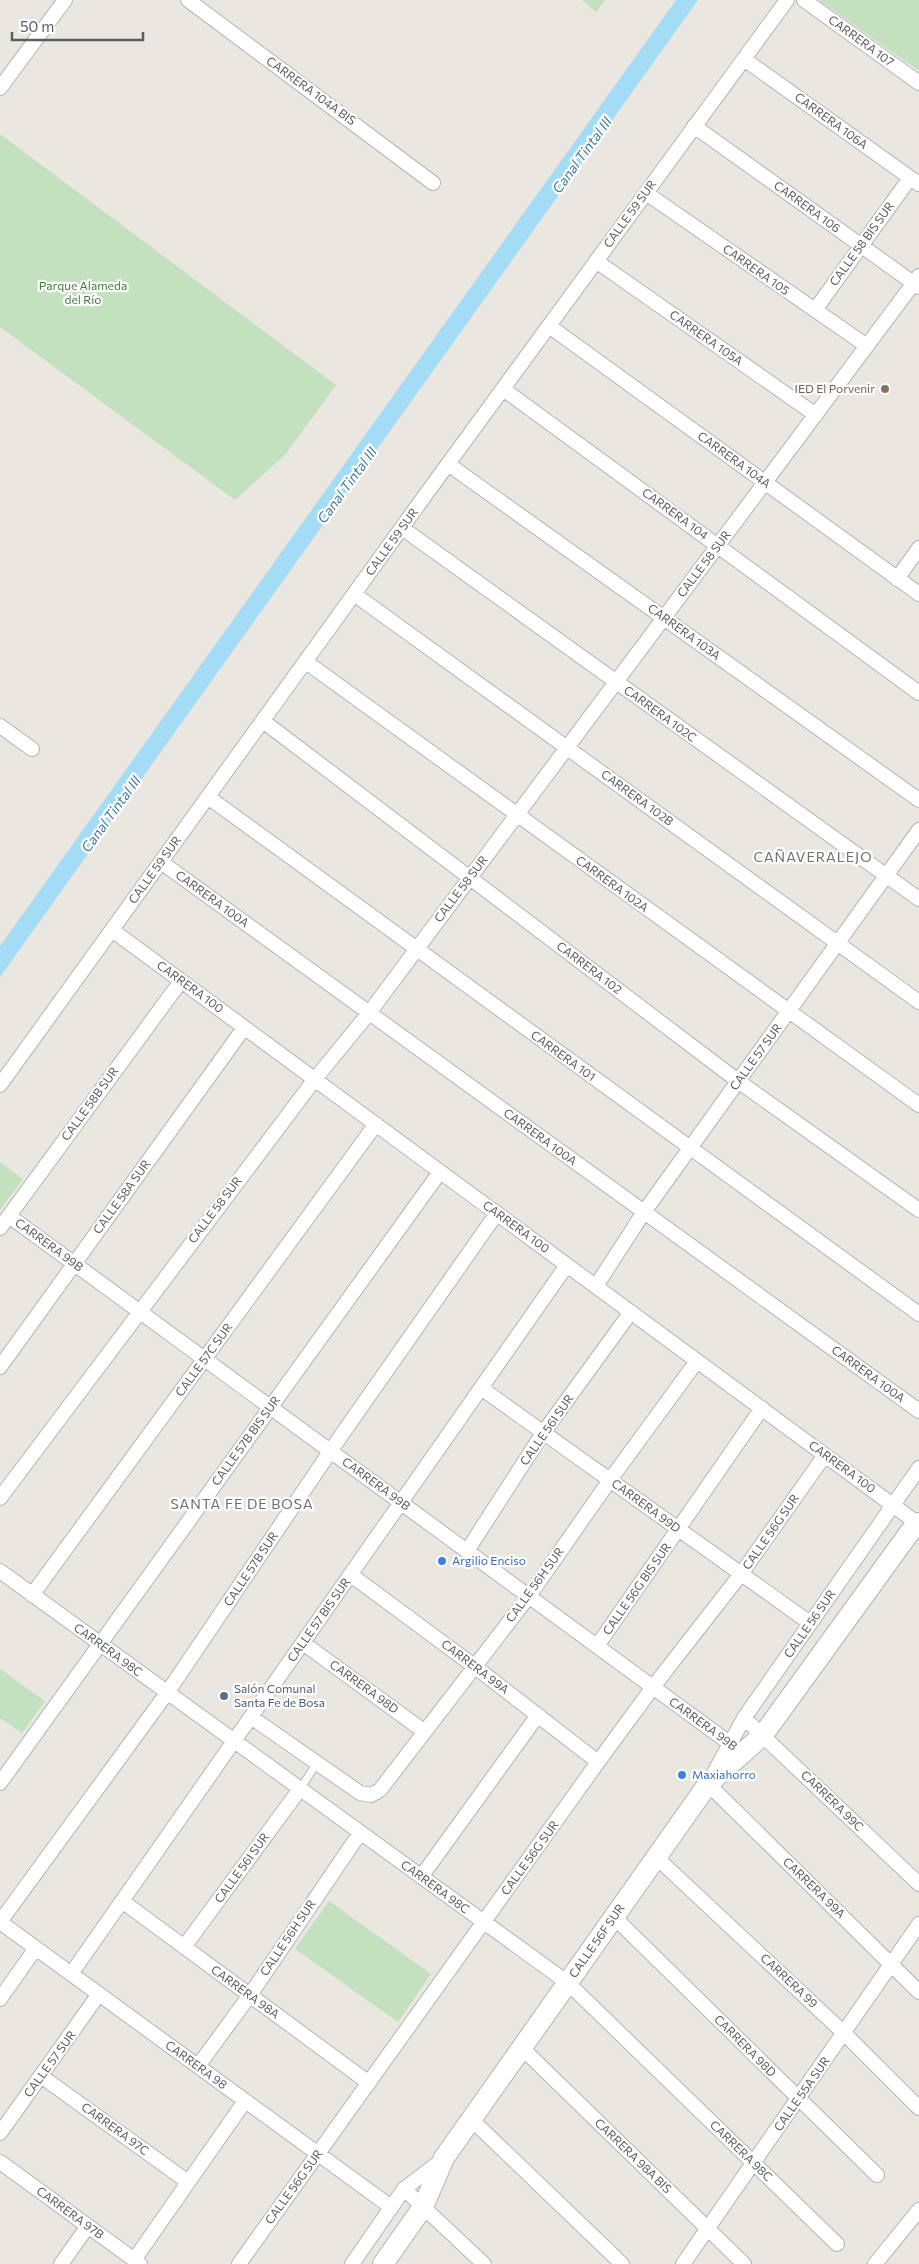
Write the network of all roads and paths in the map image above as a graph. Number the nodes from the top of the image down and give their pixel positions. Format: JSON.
{"nodes":[{"id":1,"x":64,"y":0,"type":"edge"},
{"id":2,"x":188,"y":0,"type":"edge"},
{"id":3,"x":786,"y":0,"type":"edge"},
{"id":4,"x":804,"y":0,"type":"edge"},
{"id":5,"x":744,"y":59,"type":"junction"},
{"id":6,"x":919,"y":83,"type":"edge"},
{"id":7,"x":0,"y":88,"type":"edge"},
{"id":8,"x":694,"y":126,"type":"junction"},
{"id":9,"x":914,"y":181,"type":"edge"},
{"id":10,"x":433,"y":183,"type":"dead end"},
{"id":11,"x":646,"y":193,"type":"junction"},
{"id":12,"x":861,"y":246,"type":"junction"},
{"id":13,"x":596,"y":261,"type":"junction"},
{"id":14,"x":917,"y":282,"type":"edge"},
{"id":15,"x":815,"y":310,"type":"junction"},
{"id":16,"x":549,"y":326,"type":"junction"},
{"id":17,"x":867,"y":346,"type":"junction"},
{"id":18,"x":503,"y":389,"type":"junction"},
{"id":19,"x":816,"y":415,"type":"junction"},
{"id":20,"x":448,"y":464,"type":"junction"},
{"id":21,"x":765,"y":483,"type":"junction"},
{"id":22,"x":402,"y":528,"type":"junction"},
{"id":23,"x":718,"y":546,"type":"junction"},
{"id":24,"x":919,"y":548,"type":"edge"},
{"id":25,"x":897,"y":578,"type":"junction"},
{"id":26,"x":354,"y":594,"type":"junction"},
{"id":27,"x":919,"y":594,"type":"edge"},
{"id":28,"x":664,"y":618,"type":"junction"},
{"id":29,"x":306,"y":662,"type":"junction"},
{"id":30,"x":616,"y":682,"type":"junction"},
{"id":31,"x":919,"y":693,"type":"edge"},
{"id":32,"x":263,"y":722,"type":"junction"},
{"id":33,"x":0,"y":726,"type":"edge"},
{"id":34,"x":566,"y":748,"type":"junction"},
{"id":35,"x":32,"y":749,"type":"dead end"},
{"id":36,"x":208,"y":797,"type":"junction"},
{"id":37,"x":919,"y":800,"type":"edge"},
{"id":38,"x":517,"y":815,"type":"junction"},
{"id":39,"x":919,"y":830,"type":"edge"},
{"id":40,"x":161,"y":862,"type":"junction"},
{"id":41,"x":886,"y":876,"type":"junction"},
{"id":42,"x":470,"y":877,"type":"junction"},
{"id":43,"x":919,"y":899,"type":"edge"},
{"id":44,"x":112,"y":930,"type":"junction"},
{"id":45,"x":837,"y":943,"type":"junction"},
{"id":46,"x":416,"y":949,"type":"junction"},
{"id":47,"x":181,"y":981,"type":"junction"},
{"id":48,"x":919,"y":1002,"type":"edge"},
{"id":49,"x":789,"y":1011,"type":"junction"},
{"id":50,"x":369,"y":1013,"type":"junction"},
{"id":51,"x":244,"y":1028,"type":"junction"},
{"id":52,"x":315,"y":1080,"type":"junction"},
{"id":53,"x":738,"y":1081,"type":"junction"},
{"id":54,"x":0,"y":1086,"type":"edge"},
{"id":55,"x":919,"y":1105,"type":"edge"},
{"id":56,"x":376,"y":1124,"type":"junction"},
{"id":57,"x":690,"y":1148,"type":"junction"},
{"id":58,"x":440,"y":1172,"type":"junction"},
{"id":59,"x":919,"y":1210,"type":"edge"},
{"id":60,"x":644,"y":1212,"type":"junction"},
{"id":61,"x":496,"y":1213,"type":"junction"},
{"id":62,"x":9,"y":1216,"type":"junction"},
{"id":63,"x":0,"y":1228,"type":"edge"},
{"id":64,"x":74,"y":1263,"type":"junction"},
{"id":65,"x":567,"y":1265,"type":"junction"},
{"id":66,"x":596,"y":1286,"type":"junction"},
{"id":67,"x":139,"y":1311,"type":"junction"},
{"id":68,"x":631,"y":1312,"type":"junction"},
{"id":69,"x":919,"y":1314,"type":"edge"},
{"id":70,"x":205,"y":1359,"type":"junction"},
{"id":71,"x":697,"y":1361,"type":"junction"},
{"id":72,"x":0,"y":1367,"type":"edge"},
{"id":73,"x":481,"y":1388,"type":"junction"},
{"id":74,"x":271,"y":1407,"type":"junction"},
{"id":75,"x":762,"y":1408,"type":"junction"},
{"id":76,"x":919,"y":1411,"type":"edge"},
{"id":77,"x":543,"y":1433,"type":"junction"},
{"id":78,"x":331,"y":1451,"type":"junction"},
{"id":79,"x":825,"y":1455,"type":"junction"},
{"id":80,"x":919,"y":1468,"type":"edge"},
{"id":81,"x":610,"y":1480,"type":"junction"},
{"id":82,"x":0,"y":1498,"type":"edge"},
{"id":83,"x":401,"y":1502,"type":"junction"},
{"id":84,"x":893,"y":1505,"type":"junction"},
{"id":85,"x":918,"y":1523,"type":"edge"},
{"id":86,"x":678,"y":1529,"type":"junction"},
{"id":87,"x":467,"y":1551,"type":"junction"},
{"id":88,"x":0,"y":1570,"type":"edge"},
{"id":89,"x":741,"y":1574,"type":"junction"},
{"id":90,"x":351,"y":1575,"type":"junction"},
{"id":91,"x":32,"y":1595,"type":"junction"},
{"id":92,"x":529,"y":1596,"type":"junction"},
{"id":93,"x":810,"y":1623,"type":"junction"},
{"id":94,"x":99,"y":1643,"type":"junction"},
{"id":95,"x":303,"y":1643,"type":"junction"},
{"id":96,"x":597,"y":1646,"type":"junction"},
{"id":97,"x":474,"y":1666,"type":"junction"},
{"id":98,"x":653,"y":1687,"type":"junction"},
{"id":99,"x":167,"y":1693,"type":"junction"},
{"id":100,"x":538,"y":1715,"type":"junction"},
{"id":101,"x":251,"y":1717,"type":"junction"},
{"id":102,"x":744,"y":1718,"type":"junction"},
{"id":103,"x":425,"y":1732,"type":"junction"},
{"id":104,"x":763,"y":1735,"type":"junction"},
{"id":105,"x":234,"y":1741,"type":"junction"},
{"id":106,"x":737,"y":1748,"type":"junction"},
{"id":107,"x":598,"y":1762,"type":"junction"},
{"id":108,"x":318,"y":1763,"type":"junction"},
{"id":109,"x":0,"y":1783,"type":"edge"},
{"id":110,"x":708,"y":1784,"type":"junction"},
{"id":111,"x":300,"y":1789,"type":"junction"},
{"id":112,"x":360,"y":1833,"type":"junction"},
{"id":113,"x":656,"y":1857,"type":"junction"},
{"id":114,"x":421,"y":1877,"type":"junction"},
{"id":115,"x":919,"y":1884,"type":"edge"},
{"id":116,"x":122,"y":1901,"type":"junction"},
{"id":117,"x":614,"y":1917,"type":"junction"},
{"id":118,"x":0,"y":1922,"type":"edge"},
{"id":119,"x":484,"y":1922,"type":"junction"},
{"id":120,"x":919,"y":1924,"type":"edge"},
{"id":121,"x":184,"y":1947,"type":"junction"},
{"id":122,"x":36,"y":1948,"type":"junction"},
{"id":123,"x":892,"y":1964,"type":"junction"},
{"id":124,"x":71,"y":1974,"type":"junction"},
{"id":125,"x":568,"y":1983,"type":"junction"},
{"id":126,"x":919,"y":1992,"type":"edge"},
{"id":127,"x":100,"y":1994,"type":"junction"},
{"id":128,"x":250,"y":1995,"type":"junction"},
{"id":129,"x":0,"y":1999,"type":"edge"},
{"id":130,"x":844,"y":2033,"type":"junction"},
{"id":131,"x":522,"y":2048,"type":"junction"},
{"id":132,"x":198,"y":2066,"type":"junction"},
{"id":133,"x":41,"y":2076,"type":"junction"},
{"id":134,"x":368,"y":2083,"type":"junction"},
{"id":135,"x":798,"y":2098,"type":"junction"},
{"id":136,"x":245,"y":2101,"type":"junction"},
{"id":137,"x":919,"y":2108,"type":"edge"},
{"id":138,"x":471,"y":2120,"type":"junction"},
{"id":139,"x":0,"y":2133,"type":"edge"},
{"id":140,"x":318,"y":2154,"type":"junction"},
{"id":141,"x":444,"y":2158,"type":"junction"},
{"id":142,"x":0,"y":2162,"type":"edge"},
{"id":143,"x":754,"y":2164,"type":"junction"},
{"id":144,"x":877,"y":2175,"type":"dead end"},
{"id":145,"x":188,"y":2182,"type":"junction"},
{"id":146,"x":404,"y":2189,"type":"junction"},
{"id":147,"x":391,"y":2207,"type":"junction"},
{"id":148,"x":423,"y":2207,"type":"junction"},
{"id":149,"x":919,"y":2210,"type":"edge"},
{"id":150,"x":88,"y":2226,"type":"junction"},
{"id":151,"x":708,"y":2229,"type":"junction"},
{"id":152,"x":837,"y":2244,"type":"dead end"},
{"id":153,"x":137,"y":2262,"type":"edge"},
{"id":154,"x":61,"y":2264,"type":"edge"},
{"id":155,"x":239,"y":2264,"type":"edge"},
{"id":156,"x":352,"y":2264,"type":"edge"},
{"id":157,"x":383,"y":2264,"type":"edge"},
{"id":158,"x":484,"y":2264,"type":"edge"},
{"id":159,"x":622,"y":2264,"type":"edge"},
{"id":160,"x":683,"y":2264,"type":"edge"},
{"id":161,"x":744,"y":2264,"type":"edge"},
{"id":162,"x":875,"y":2264,"type":"edge"}],
"edges":[{"from":1,"to":7,"type":"street"},
{"from":2,"to":10,"type":"street","name":"CARRERA 104A BIS"},
{"from":3,"to":5,"type":"street","name":"CALLE 59 SUR"},
{"from":4,"to":6,"type":"street","name":"CARRERA 107"},
{"from":5,"to":8,"type":"street","name":"CALLE 59 SUR"},
{"from":5,"to":9,"type":"street","name":"CARRERA 106A"},
{"from":8,"to":11,"type":"street","name":"CALLE 59 SUR"},
{"from":8,"to":12,"type":"street","name":"CARRERA 106"},
{"from":9,"to":12,"type":"street","name":"CALLE 58 BIS SUR"},
{"from":11,"to":13,"type":"street","name":"CALLE 59 SUR"},
{"from":11,"to":15,"type":"street","name":"CARRERA 105"},
{"from":12,"to":14,"type":"street","name":"CARRERA 106"},
{"from":12,"to":15,"type":"street","name":"CALLE 58 BIS SUR"},
{"from":13,"to":16,"type":"street","name":"CALLE 59 SUR"},
{"from":13,"to":19,"type":"street","name":"CARRERA 105A"},
{"from":14,"to":17,"type":"street","name":"CALLE 58 SUR"},
{"from":15,"to":17,"type":"street","name":"CARRERA 105"},
{"from":16,"to":18,"type":"street","name":"CALLE 59 SUR"},
{"from":16,"to":21,"type":"street","name":"CARRERA 104A"},
{"from":17,"to":19,"type":"street","name":"CALLE 58 SUR"},
{"from":18,"to":20,"type":"street","name":"CALLE 59 SUR"},
{"from":18,"to":23,"type":"street","name":"CARRERA 104"},
{"from":19,"to":21,"type":"street","name":"CALLE 58 SUR"},
{"from":20,"to":22,"type":"street","name":"CALLE 59 SUR"},
{"from":20,"to":28,"type":"street","name":"CARRERA 103A"},
{"from":21,"to":23,"type":"street","name":"CALLE 58 SUR"},
{"from":21,"to":25,"type":"street","name":"CARRERA 104A"},
{"from":22,"to":26,"type":"street","name":"CALLE 59 SUR"},
{"from":22,"to":30,"type":"street","name":"CARRERA 102C"},
{"from":23,"to":28,"type":"street","name":"CALLE 58 SUR"},
{"from":23,"to":31,"type":"street","name":"CARRERA 104"},
{"from":24,"to":25,"type":"street"},
{"from":25,"to":27,"type":"street","name":"CARRERA 104A"},
{"from":26,"to":29,"type":"street","name":"CALLE 59 SUR"},
{"from":26,"to":34,"type":"street","name":"CARRERA 102B"},
{"from":28,"to":30,"type":"street","name":"CALLE 58 SUR"},
{"from":28,"to":37,"type":"street","name":"CARRERA 103A"},
{"from":29,"to":32,"type":"street","name":"CALLE 59 SUR"},
{"from":29,"to":38,"type":"street","name":"CARRERA 102A"},
{"from":30,"to":34,"type":"street","name":"CALLE 58 SUR"},
{"from":30,"to":41,"type":"street","name":"CARRERA 102C"},
{"from":32,"to":36,"type":"street","name":"CALLE 59 SUR"},
{"from":32,"to":42,"type":"street","name":"CARRERA 102"},
{"from":33,"to":35,"type":"street"},
{"from":34,"to":38,"type":"street","name":"CALLE 58 SUR"},
{"from":34,"to":45,"type":"street","name":"CARRERA 102B"},
{"from":36,"to":40,"type":"street","name":"CALLE 59 SUR"},
{"from":36,"to":46,"type":"street","name":"CARRERA 101"},
{"from":38,"to":42,"type":"street","name":"CALLE 58 SUR"},
{"from":38,"to":49,"type":"street","name":"CARRERA 102A"},
{"from":39,"to":41,"type":"street","name":"CALLE 57 SUR"},
{"from":40,"to":44,"type":"street","name":"CALLE 59 SUR"},
{"from":40,"to":50,"type":"street","name":"CARRERA 100A"},
{"from":41,"to":43,"type":"street","name":"CARRERA 102C"},
{"from":41,"to":45,"type":"street","name":"CALLE 57 SUR"},
{"from":42,"to":46,"type":"street","name":"CALLE 58 SUR"},
{"from":42,"to":53,"type":"street","name":"CARRERA 102"},
{"from":44,"to":47,"type":"street","name":"CARRERA 100"},
{"from":44,"to":54,"type":"street","name":"CALLE 59 SUR"},
{"from":45,"to":48,"type":"street","name":"CARRERA 102B"},
{"from":45,"to":49,"type":"street","name":"CALLE 57 SUR"},
{"from":46,"to":50,"type":"street","name":"CALLE 58 SUR"},
{"from":46,"to":57,"type":"street","name":"CARRERA 101"},
{"from":47,"to":51,"type":"street","name":"CARRERA 100"},
{"from":47,"to":62,"type":"street","name":"CALLE 58B SUR"},
{"from":49,"to":53,"type":"street","name":"CALLE 57 SUR"},
{"from":49,"to":55,"type":"street","name":"CARRERA 102A"},
{"from":50,"to":52,"type":"street","name":"CALLE 58 SUR"},
{"from":50,"to":60,"type":"street","name":"CARRERA 100A"},
{"from":51,"to":52,"type":"street","name":"CARRERA 100"},
{"from":51,"to":64,"type":"street","name":"CALLE 58A SUR"},
{"from":52,"to":56,"type":"street","name":"CARRERA 100"},
{"from":52,"to":67,"type":"street","name":"CALLE 58 SUR"},
{"from":53,"to":57,"type":"street","name":"CALLE 57 SUR"},
{"from":53,"to":59,"type":"street","name":"CARRERA 102"},
{"from":56,"to":58,"type":"street","name":"CARRERA 100"},
{"from":56,"to":70,"type":"street","name":"CALLE 57C SUR"},
{"from":57,"to":60,"type":"street","name":"CALLE 57 SUR"},
{"from":57,"to":69,"type":"street","name":"CARRERA 101"},
{"from":58,"to":61,"type":"street","name":"CARRERA 100"},
{"from":58,"to":74,"type":"street","name":"CALLE 57B BIS SUR"},
{"from":60,"to":66,"type":"street","name":"CALLE 57 SUR"},
{"from":60,"to":76,"type":"street","name":"CARRERA 100A"},
{"from":61,"to":65,"type":"street","name":"CARRERA 100"},
{"from":61,"to":78,"type":"street","name":"CALLE 57B SUR"},
{"from":62,"to":63,"type":"street","name":"CALLE 58B SUR"},
{"from":62,"to":64,"type":"street","name":"CARRERA 99B"},
{"from":64,"to":67,"type":"street","name":"CARRERA 99B"},
{"from":64,"to":72,"type":"street","name":"CALLE 58A SUR"},
{"from":65,"to":66,"type":"street","name":"CARRERA 100"},
{"from":65,"to":73,"type":"street","name":"CALLE 57 BIS SUR"},
{"from":66,"to":68,"type":"street","name":"CARRERA 100"},
{"from":67,"to":70,"type":"street","name":"CARRERA 99B"},
{"from":67,"to":82,"type":"street","name":"CALLE 58 SUR"},
{"from":68,"to":71,"type":"street","name":"CARRERA 100"},
{"from":68,"to":77,"type":"street","name":"CALLE 56I SUR"},
{"from":70,"to":74,"type":"street","name":"CARRERA 99B"},
{"from":70,"to":91,"type":"street","name":"CALLE 57C SUR"},
{"from":71,"to":75,"type":"street","name":"CARRERA 100"},
{"from":71,"to":81,"type":"street","name":"CALLE 56H SUR"},
{"from":73,"to":77,"type":"street","name":"CARRERA 99D"},
{"from":73,"to":83,"type":"street","name":"CALLE 57 BIS SUR"},
{"from":74,"to":78,"type":"street","name":"CARRERA 99B"},
{"from":74,"to":94,"type":"street","name":"CALLE 57B BIS SUR"},
{"from":75,"to":79,"type":"street","name":"CARRERA 100"},
{"from":75,"to":86,"type":"street","name":"CALLE 56G BIS SUR"},
{"from":77,"to":81,"type":"street","name":"CARRERA 99D"},
{"from":77,"to":87,"type":"street","name":"CALLE 56I SUR"},
{"from":78,"to":83,"type":"street","name":"CARRERA 99B"},
{"from":78,"to":99,"type":"street","name":"CALLE 57B SUR"},
{"from":79,"to":84,"type":"street","name":"CARRERA 100"},
{"from":79,"to":89,"type":"street","name":"CALLE 56G SUR"},
{"from":80,"to":84,"type":"street","name":"CALLE 56 SUR"},
{"from":81,"to":86,"type":"street","name":"CARRERA 99D"},
{"from":81,"to":92,"type":"street","name":"CALLE 56H SUR"},
{"from":83,"to":87,"type":"street","name":"CARRERA 99B"},
{"from":83,"to":90,"type":"street","name":"CALLE 57 BIS SUR"},
{"from":84,"to":85,"type":"street","name":"CARRERA 100"},
{"from":84,"to":93,"type":"street","name":"CALLE 56 SUR"},
{"from":85,"to":104,"type":"street"},
{"from":86,"to":89,"type":"street","name":"CARRERA 99D"},
{"from":86,"to":96,"type":"street","name":"CALLE 56G BIS SUR"},
{"from":87,"to":92,"type":"street","name":"CARRERA 99B"},
{"from":88,"to":91,"type":"street","name":"CARRERA 98C"},
{"from":89,"to":93,"type":"street","name":"CARRERA 99D"},
{"from":89,"to":98,"type":"street","name":"CALLE 56G SUR"},
{"from":90,"to":95,"type":"street","name":"CALLE 57 BIS SUR"},
{"from":90,"to":97,"type":"street","name":"CARRERA 99A"},
{"from":91,"to":94,"type":"street","name":"CARRERA 98C"},
{"from":92,"to":96,"type":"street","name":"CARRERA 99B"},
{"from":92,"to":97,"type":"street","name":"CALLE 56H SUR"},
{"from":93,"to":102,"type":"street","name":"CALLE 56 SUR"},
{"from":94,"to":99,"type":"street","name":"CARRERA 98C"},
{"from":94,"to":109,"type":"street","name":"CALLE 57B BIS SUR"},
{"from":95,"to":101,"type":"street","name":"CALLE 57 BIS SUR"},
{"from":95,"to":103,"type":"street","name":"CARRERA 98D"},
{"from":96,"to":98,"type":"street","name":"CARRERA 99B"},
{"from":97,"to":100,"type":"street","name":"CARRERA 99A"},
{"from":97,"to":103,"type":"street","name":"CALLE 56H SUR"},
{"from":98,"to":106,"type":"street","name":"CARRERA 99B"},
{"from":98,"to":107,"type":"street","name":"CALLE 56G SUR"},
{"from":99,"to":105,"type":"street","name":"CARRERA 98C"},
{"from":99,"to":118,"type":"street","name":"CALLE 57B SUR"},
{"from":100,"to":107,"type":"street","name":"CARRERA 99A"},
{"from":100,"to":114,"type":"street"},
{"from":101,"to":105,"type":"street","name":"CALLE 57 BIS SUR"},
{"from":101,"to":108,"type":"street"},
{"from":102,"to":104,"type":"street","name":"CARRERA 99C"},
{"from":102,"to":106,"type":"street","name":"CALLE 56 SUR"},
{"from":103,"to":108,"type":"street","name":"CALLE 56H SUR"},
{"from":104,"to":106,"type":"street","name":"CALLE 56F SUR"},
{"from":104,"to":115,"type":"street","name":"CARRERA 99C"},
{"from":105,"to":111,"type":"street","name":"CARRERA 98C"},
{"from":105,"to":116,"type":"street","name":"CALLE 57 BIS SUR"},
{"from":106,"to":110,"type":"street","name":"CALLE 56F SUR"},
{"from":107,"to":119,"type":"street","name":"CALLE 56G SUR"},
{"from":108,"to":111,"type":"lane"},
{"from":110,"to":113,"type":"street","name":"CALLE 56F SUR"},
{"from":110,"to":123,"type":"street","name":"CARRERA 99A"},
{"from":111,"to":112,"type":"street","name":"CARRERA 98C"},
{"from":111,"to":121,"type":"street","name":"CALLE 56I SUR"},
{"from":112,"to":114,"type":"street","name":"CARRERA 98C"},
{"from":112,"to":128,"type":"street","name":"CALLE 56H SUR"},
{"from":113,"to":117,"type":"street","name":"CALLE 56F SUR"},
{"from":113,"to":130,"type":"street","name":"CARRERA 99"},
{"from":114,"to":119,"type":"street","name":"CARRERA 98C"},
{"from":116,"to":121,"type":"street","name":"CARRERA 98A"},
{"from":116,"to":124,"type":"street","name":"CALLE 57 BIS SUR"},
{"from":117,"to":125,"type":"street","name":"CALLE 56F SUR"},
{"from":117,"to":135,"type":"street","name":"CARRERA 98D"},
{"from":118,"to":122,"type":"street","name":"CARRERA 98"},
{"from":119,"to":125,"type":"street","name":"CARRERA 98C"},
{"from":119,"to":134,"type":"street","name":"CALLE 56G SUR"},
{"from":120,"to":123,"type":"street","name":"CALLE 55A SUR"},
{"from":121,"to":128,"type":"street","name":"CARRERA 98A"},
{"from":122,"to":124,"type":"street","name":"CARRERA 98"},
{"from":122,"to":129,"type":"street"},
{"from":123,"to":126,"type":"street","name":"CARRERA 99A"},
{"from":123,"to":130,"type":"street","name":"CALLE 55A SUR"},
{"from":124,"to":127,"type":"street","name":"CARRERA 98"},
{"from":125,"to":131,"type":"street","name":"CALLE 56F SUR"},
{"from":125,"to":143,"type":"street","name":"CARRERA 98C"},
{"from":127,"to":132,"type":"street","name":"CARRERA 98"},
{"from":127,"to":133,"type":"street","name":"CALLE 57 SUR"},
{"from":128,"to":132,"type":"street","name":"CALLE 56H SUR"},
{"from":128,"to":134,"type":"street","name":"CARRERA 98A"},
{"from":130,"to":135,"type":"street","name":"CALLE 55A SUR"},
{"from":130,"to":137,"type":"street","name":"CARRERA 99"},
{"from":131,"to":138,"type":"street","name":"CALLE 56F SUR"},
{"from":131,"to":151,"type":"street","name":"CARRERA 98A BIS"},
{"from":132,"to":136,"type":"street","name":"CARRERA 98"},
{"from":133,"to":139,"type":"street","name":"CALLE 57 SUR"},
{"from":133,"to":145,"type":"street","name":"CARRERA 97C"},
{"from":134,"to":140,"type":"street","name":"CALLE 56G SUR"},
{"from":135,"to":143,"type":"street","name":"CALLE 55A SUR"},
{"from":135,"to":144,"type":"street","name":"CARRERA 98D"},
{"from":136,"to":140,"type":"street","name":"CARRERA 98"},
{"from":136,"to":145,"type":"street"},
{"from":138,"to":141,"type":"street","name":"CALLE 56F SUR"},
{"from":138,"to":159,"type":"street"},
{"from":140,"to":147,"type":"street","name":"CARRERA 98"},
{"from":140,"to":155,"type":"street","name":"CALLE 56G SUR"},
{"from":141,"to":146,"type":"street","name":"CALLE 56F SUR"},
{"from":141,"to":148,"type":"street","name":"CALLE 56F SUR"},
{"from":142,"to":150,"type":"street","name":"CARRERA 97B"},
{"from":143,"to":151,"type":"street","name":"CALLE 55A SUR"},
{"from":143,"to":152,"type":"street","name":"CARRERA 98C"},
{"from":145,"to":153,"type":"street"},
{"from":146,"to":147,"type":"street","name":"CALLE 56F SUR"},
{"from":146,"to":148,"type":"street"},
{"from":147,"to":156,"type":"street","name":"CALLE 56F SUR"},
{"from":148,"to":157,"type":"street","name":"CALLE 56F SUR"},
{"from":148,"to":158,"type":"street"},
{"from":149,"to":162,"type":"street"},
{"from":150,"to":153,"type":"street","name":"CARRERA 97B"},
{"from":150,"to":154,"type":"street"},
{"from":151,"to":160,"type":"street","name":"CALLE 55A SUR"},
{"from":151,"to":161,"type":"street","name":"CARRERA 98A BIS"}]}
